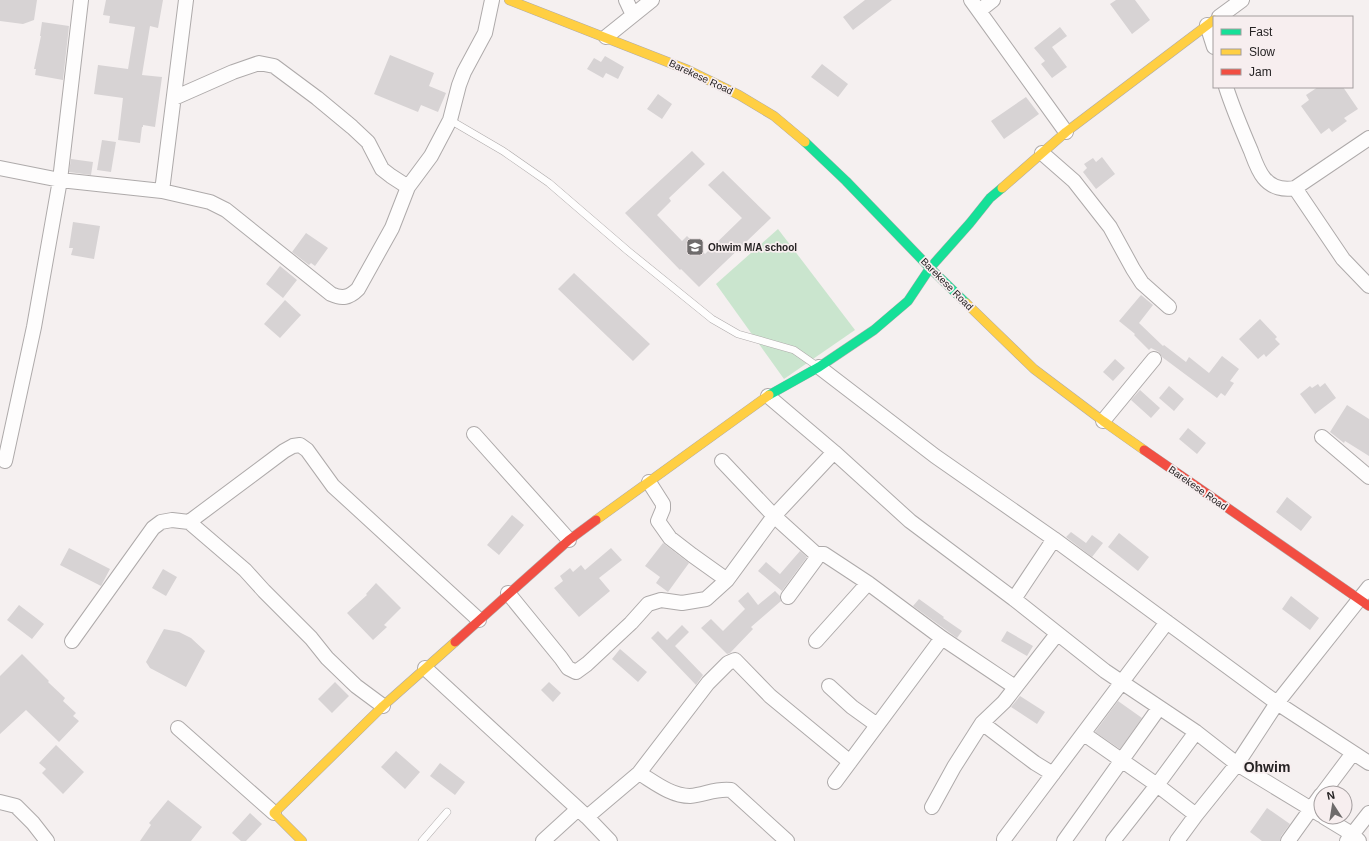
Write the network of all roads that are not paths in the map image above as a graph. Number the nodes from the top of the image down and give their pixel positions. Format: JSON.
{"nodes":[{"id":1,"x":81,"y":0,"type":"edge"},
{"id":2,"x":186,"y":0,"type":"edge"},
{"id":3,"x":492,"y":0,"type":"edge"},
{"id":4,"x":509,"y":0,"type":"edge"},
{"id":5,"x":626,"y":0,"type":"edge"},
{"id":6,"x":652,"y":0,"type":"edge"},
{"id":7,"x":993,"y":0,"type":"edge"},
{"id":8,"x":1242,"y":0,"type":"edge"},
{"id":9,"x":975,"y":6,"type":"edge"},
{"id":10,"x":633,"y":16,"type":"junction"},
{"id":11,"x":1220,"y":16,"type":"edge"},
{"id":12,"x":1213,"y":21,"type":"edge"},
{"id":13,"x":606,"y":37,"type":"junction"},
{"id":14,"x":1226,"y":88,"type":"edge"},
{"id":15,"x":174,"y":98,"type":"junction"},
{"id":16,"x":450,"y":120,"type":"junction"},
{"id":17,"x":1066,"y":132,"type":"junction"},
{"id":18,"x":1369,"y":138,"type":"edge"},
{"id":19,"x":1042,"y":153,"type":"junction"},
{"id":20,"x":0,"y":168,"type":"edge"},
{"id":21,"x":60,"y":180,"type":"junction"},
{"id":22,"x":408,"y":187,"type":"junction"},
{"id":23,"x":1295,"y":188,"type":"junction"},
{"id":24,"x":162,"y":191,"type":"junction"},
{"id":25,"x":930,"y":268,"type":"junction"},
{"id":26,"x":1369,"y":286,"type":"edge"},
{"id":27,"x":1169,"y":306,"type":"dead end"},
{"id":28,"x":1154,"y":359,"type":"dead end"},
{"id":29,"x":819,"y":367,"type":"junction"},
{"id":30,"x":768,"y":396,"type":"junction"},
{"id":31,"x":1103,"y":421,"type":"junction"},
{"id":32,"x":474,"y":434,"type":"dead end"},
{"id":33,"x":1322,"y":438,"type":"dead end"},
{"id":34,"x":834,"y":452,"type":"junction"},
{"id":35,"x":722,"y":460,"type":"dead end"},
{"id":36,"x":5,"y":461,"type":"dead end"},
{"id":37,"x":1369,"y":477,"type":"edge"},
{"id":38,"x":649,"y":482,"type":"junction"},
{"id":39,"x":774,"y":516,"type":"junction"},
{"id":40,"x":189,"y":522,"type":"junction"},
{"id":41,"x":569,"y":540,"type":"junction"},
{"id":42,"x":1054,"y":540,"type":"junction"},
{"id":43,"x":816,"y":554,"type":"junction"},
{"id":44,"x":727,"y":580,"type":"junction"},
{"id":45,"x":868,"y":583,"type":"junction"},
{"id":46,"x":1369,"y":588,"type":"edge"},
{"id":47,"x":508,"y":593,"type":"junction"},
{"id":48,"x":788,"y":597,"type":"dead end"},
{"id":49,"x":1014,"y":599,"type":"junction"},
{"id":50,"x":1364,"y":602,"type":"edge"},
{"id":51,"x":479,"y":620,"type":"junction"},
{"id":52,"x":1167,"y":622,"type":"junction"},
{"id":53,"x":1056,"y":634,"type":"junction"},
{"id":54,"x":942,"y":638,"type":"junction"},
{"id":55,"x":72,"y":641,"type":"dead end"},
{"id":56,"x":816,"y":641,"type":"dead end"},
{"id":57,"x":425,"y":668,"type":"junction"},
{"id":58,"x":1122,"y":683,"type":"junction"},
{"id":59,"x":829,"y":686,"type":"dead end"},
{"id":60,"x":1016,"y":687,"type":"junction"},
{"id":61,"x":1278,"y":703,"type":"junction"},
{"id":62,"x":382,"y":706,"type":"junction"},
{"id":63,"x":1159,"y":708,"type":"junction"},
{"id":64,"x":982,"y":723,"type":"junction"},
{"id":65,"x":877,"y":725,"type":"junction"},
{"id":66,"x":178,"y":728,"type":"dead end"},
{"id":67,"x":1196,"y":732,"type":"junction"},
{"id":68,"x":1084,"y":734,"type":"junction"},
{"id":69,"x":1354,"y":753,"type":"junction"},
{"id":70,"x":1121,"y":761,"type":"junction"},
{"id":71,"x":850,"y":762,"type":"junction"},
{"id":72,"x":1369,"y":763,"type":"edge"},
{"id":73,"x":1237,"y":764,"type":"junction"},
{"id":74,"x":639,"y":772,"type":"junction"},
{"id":75,"x":1053,"y":774,"type":"junction"},
{"id":76,"x":835,"y":782,"type":"dead end"},
{"id":77,"x":1157,"y":785,"type":"junction"},
{"id":78,"x":1329,"y":785,"type":"edge"},
{"id":79,"x":0,"y":801,"type":"edge"},
{"id":80,"x":932,"y":807,"type":"dead end"},
{"id":81,"x":1313,"y":810,"type":"edge"},
{"id":82,"x":447,"y":812,"type":"dead end"},
{"id":83,"x":274,"y":813,"type":"junction"},
{"id":84,"x":582,"y":813,"type":"junction"},
{"id":85,"x":1369,"y":813,"type":"edge"},
{"id":86,"x":1196,"y":814,"type":"junction"},
{"id":87,"x":1313,"y":815,"type":"edge"},
{"id":88,"x":1335,"y":825,"type":"edge"},
{"id":89,"x":1004,"y":839,"type":"dead end"},
{"id":90,"x":1353,"y":839,"type":"edge"},
{"id":91,"x":47,"y":841,"type":"edge"},
{"id":92,"x":302,"y":841,"type":"edge"},
{"id":93,"x":422,"y":841,"type":"edge"},
{"id":94,"x":543,"y":841,"type":"edge"},
{"id":95,"x":610,"y":841,"type":"edge"},
{"id":96,"x":787,"y":841,"type":"edge"},
{"id":97,"x":1064,"y":841,"type":"edge"},
{"id":98,"x":1113,"y":841,"type":"edge"},
{"id":99,"x":1177,"y":841,"type":"edge"},
{"id":100,"x":1288,"y":841,"type":"edge"}],
"edges":[{"from":1,"to":21,"type":"street"},
{"from":2,"to":15,"type":"street"},
{"from":3,"to":16,"type":"street"},
{"from":4,"to":13,"type":"street","name":"Barekese Road"},
{"from":5,"to":10,"type":"street"},
{"from":6,"to":10,"type":"street"},
{"from":7,"to":9,"type":"street"},
{"from":8,"to":11,"type":"street"},
{"from":9,"to":17,"type":"street"},
{"from":10,"to":13,"type":"street"},
{"from":12,"to":17,"type":"street"},
{"from":13,"to":25,"type":"street","name":"Barekese Road"},
{"from":14,"to":23,"type":"street"},
{"from":15,"to":22,"type":"street"},
{"from":15,"to":24,"type":"street"},
{"from":16,"to":22,"type":"street"},
{"from":16,"to":29,"type":"lane"},
{"from":17,"to":19,"type":"street"},
{"from":18,"to":23,"type":"street"},
{"from":19,"to":25,"type":"street"},
{"from":19,"to":27,"type":"street"},
{"from":20,"to":21,"type":"street"},
{"from":21,"to":24,"type":"street"},
{"from":21,"to":36,"type":"street"},
{"from":22,"to":24,"type":"street"},
{"from":23,"to":26,"type":"street"},
{"from":25,"to":29,"type":"street"},
{"from":25,"to":31,"type":"street","name":"Barekese Road"},
{"from":28,"to":31,"type":"street"},
{"from":29,"to":30,"type":"street"},
{"from":29,"to":42,"type":"street"},
{"from":30,"to":34,"type":"street"},
{"from":30,"to":38,"type":"street"},
{"from":31,"to":50,"type":"street","name":"Barekese Road"},
{"from":32,"to":41,"type":"street"},
{"from":33,"to":37,"type":"street"},
{"from":34,"to":39,"type":"street"},
{"from":34,"to":49,"type":"street"},
{"from":35,"to":39,"type":"street"},
{"from":38,"to":41,"type":"street"},
{"from":38,"to":44,"type":"street"},
{"from":39,"to":43,"type":"street"},
{"from":39,"to":44,"type":"street"},
{"from":40,"to":51,"type":"street"},
{"from":40,"to":55,"type":"street"},
{"from":40,"to":62,"type":"street"},
{"from":41,"to":47,"type":"street"},
{"from":42,"to":49,"type":"street"},
{"from":42,"to":52,"type":"street"},
{"from":43,"to":45,"type":"street"},
{"from":43,"to":48,"type":"street"},
{"from":44,"to":47,"type":"street"},
{"from":45,"to":54,"type":"street"},
{"from":45,"to":56,"type":"street"},
{"from":46,"to":50,"type":"street"},
{"from":47,"to":51,"type":"street"},
{"from":49,"to":53,"type":"street"},
{"from":50,"to":61,"type":"street"},
{"from":51,"to":57,"type":"street"},
{"from":52,"to":58,"type":"street"},
{"from":52,"to":61,"type":"street"},
{"from":53,"to":58,"type":"street"},
{"from":53,"to":60,"type":"street"},
{"from":54,"to":60,"type":"street"},
{"from":54,"to":65,"type":"street"},
{"from":57,"to":62,"type":"street"},
{"from":57,"to":84,"type":"street"},
{"from":58,"to":63,"type":"street"},
{"from":58,"to":68,"type":"street"},
{"from":59,"to":65,"type":"street"},
{"from":60,"to":64,"type":"street"},
{"from":61,"to":69,"type":"street"},
{"from":61,"to":73,"type":"street"},
{"from":62,"to":83,"type":"street"},
{"from":63,"to":67,"type":"street"},
{"from":63,"to":70,"type":"street"},
{"from":64,"to":75,"type":"street"},
{"from":64,"to":80,"type":"street"},
{"from":65,"to":71,"type":"street"},
{"from":66,"to":83,"type":"street"},
{"from":67,"to":73,"type":"street"},
{"from":67,"to":77,"type":"street"},
{"from":68,"to":70,"type":"street"},
{"from":68,"to":75,"type":"street"},
{"from":69,"to":72,"type":"street"},
{"from":69,"to":78,"type":"street"},
{"from":70,"to":77,"type":"street"},
{"from":70,"to":97,"type":"street"},
{"from":71,"to":74,"type":"street"},
{"from":71,"to":76,"type":"street"},
{"from":73,"to":81,"type":"street"},
{"from":73,"to":86,"type":"street"},
{"from":74,"to":84,"type":"street"},
{"from":74,"to":96,"type":"street"},
{"from":75,"to":89,"type":"street"},
{"from":77,"to":86,"type":"street"},
{"from":77,"to":98,"type":"street"},
{"from":79,"to":91,"type":"street"},
{"from":82,"to":93,"type":"lane"},
{"from":83,"to":92,"type":"street"},
{"from":84,"to":94,"type":"street"},
{"from":84,"to":95,"type":"street"},
{"from":85,"to":90,"type":"street"},
{"from":86,"to":99,"type":"street"},
{"from":87,"to":100,"type":"street"},
{"from":88,"to":90,"type":"street"}]}
